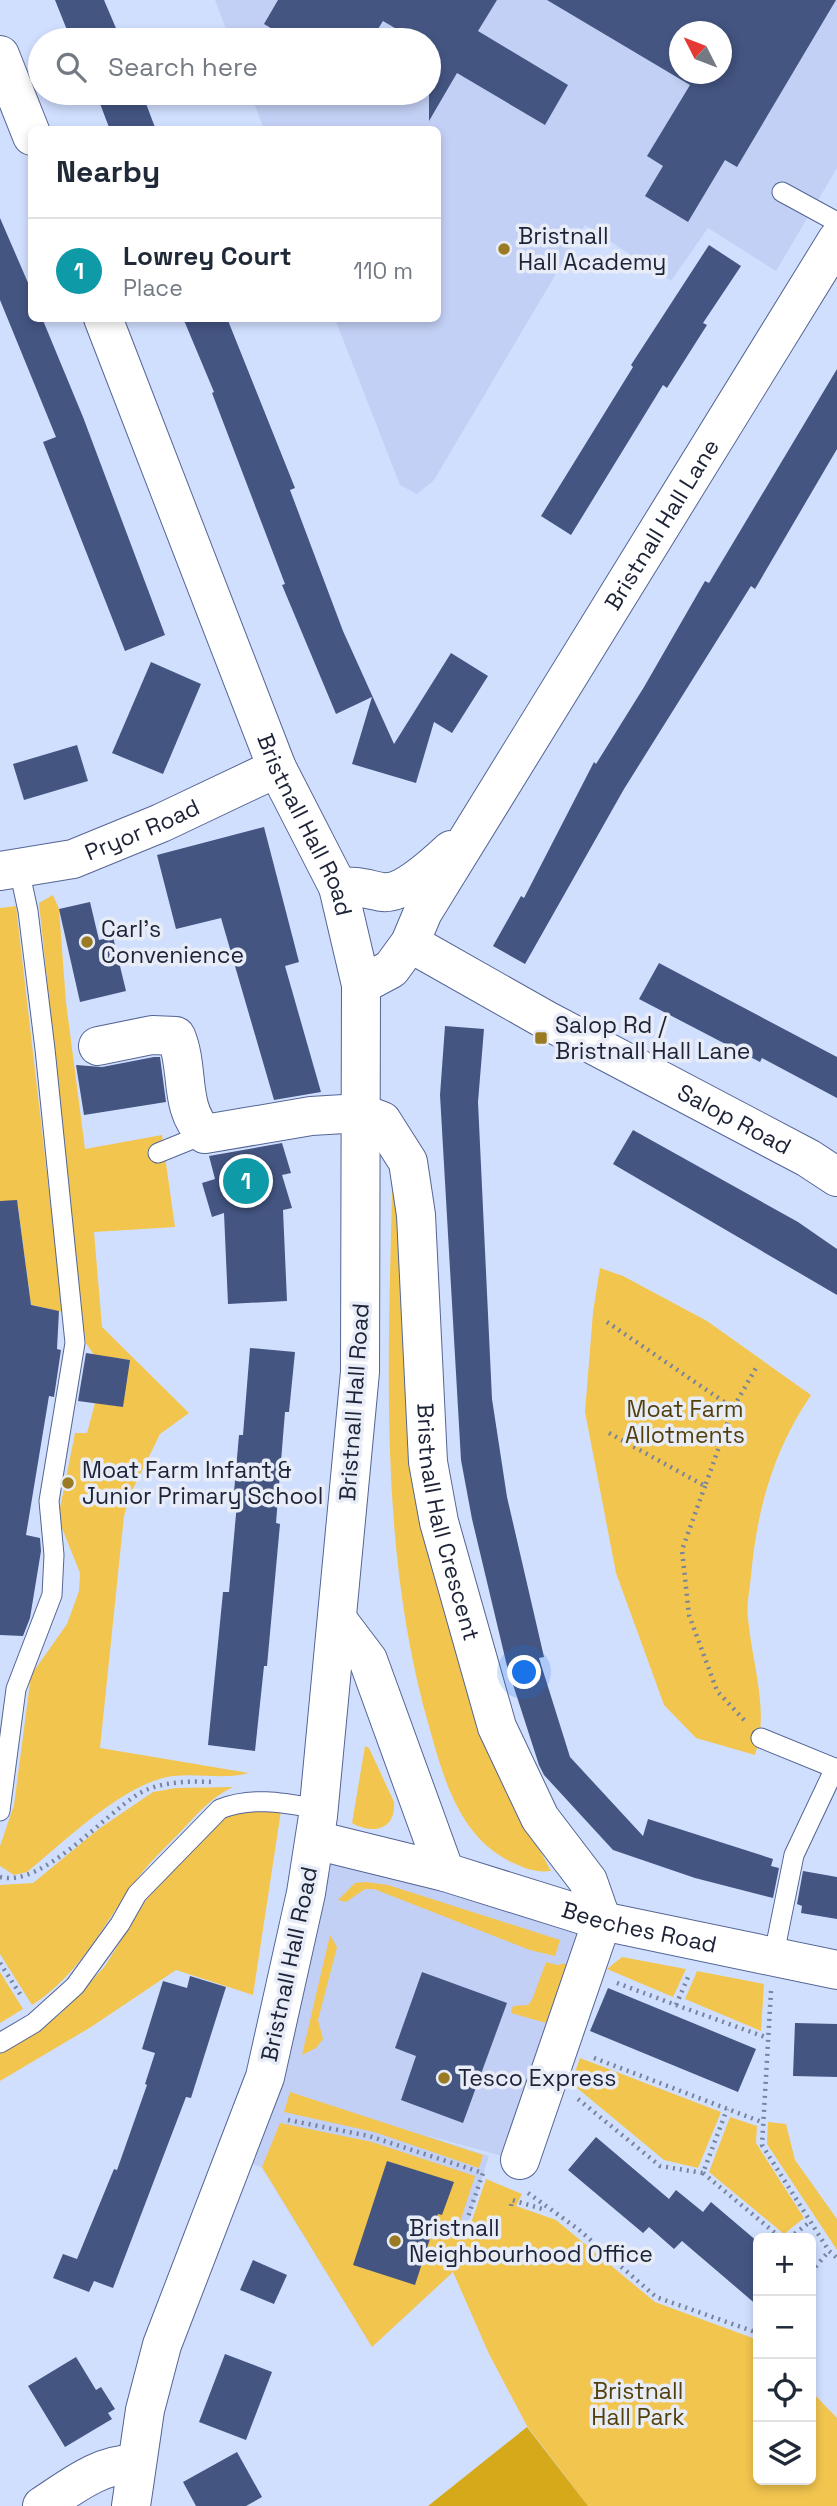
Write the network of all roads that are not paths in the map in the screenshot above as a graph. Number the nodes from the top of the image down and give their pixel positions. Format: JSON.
{"nodes":[{"id":1,"x":0,"y":55,"type":"edge"},
{"id":2,"x":28,"y":126,"type":"edge"},
{"id":3,"x":782,"y":192,"type":"dead end"},
{"id":4,"x":837,"y":222,"type":"edge"},
{"id":5,"x":837,"y":240,"type":"edge"},
{"id":6,"x":105,"y":322,"type":"edge"},
{"id":7,"x":277,"y":768,"type":"junction"},
{"id":8,"x":488,"y":809,"type":"junction"},
{"id":9,"x":10,"y":870,"type":"edge"},
{"id":10,"x":338,"y":887,"type":"junction"},
{"id":11,"x":383,"y":892,"type":"junction"},
{"id":12,"x":413,"y":934,"type":"junction"},
{"id":13,"x":361,"y":985,"type":"junction"},
{"id":14,"x":98,"y":1046,"type":"dead end"},
{"id":15,"x":361,"y":1113,"type":"junction"},
{"id":16,"x":205,"y":1134,"type":"junction"},
{"id":17,"x":158,"y":1153,"type":"dead end"},
{"id":18,"x":837,"y":1177,"type":"edge"},
{"id":19,"x":337,"y":1619,"type":"junction"},
{"id":20,"x":761,"y":1738,"type":"road end"},
{"id":21,"x":836,"y":1769,"type":"edge"},
{"id":22,"x":0,"y":1811,"type":"edge"},
{"id":23,"x":317,"y":1824,"type":"junction"},
{"id":24,"x":445,"y":1872,"type":"junction"},
{"id":25,"x":602,"y":1921,"type":"junction"},
{"id":26,"x":773,"y":1959,"type":"junction"},
{"id":27,"x":837,"y":1970,"type":"edge"},
{"id":28,"x":0,"y":2043,"type":"edge"},
{"id":29,"x":506,"y":2174,"type":"road end"},
{"id":30,"x":135,"y":2463,"type":"junction"},
{"id":31,"x":42,"y":2506,"type":"edge"},
{"id":32,"x":131,"y":2506,"type":"edge"}],
"edges":[{"from":1,"to":2,"type":"street"},
{"from":3,"to":4,"type":"lane"},
{"from":5,"to":8,"type":"street","name":"Bristnall Hall Lane"},
{"from":6,"to":7,"type":"street","name":"Bristnall Hall Road"},
{"from":7,"to":9,"type":"street","name":"Pryor Road"},
{"from":7,"to":10,"type":"street","name":"Bristnall Hall Road"},
{"from":8,"to":11,"type":"street","name":"Bristnall Hall Lane"},
{"from":8,"to":12,"type":"street","name":"Bristnall Hall Lane"},
{"from":9,"to":22,"type":"lane"},
{"from":10,"to":11,"type":"street"},
{"from":10,"to":13,"type":"street","name":"Bristnall Hall Road"},
{"from":11,"to":12,"type":"street","name":"Salop Road"},
{"from":12,"to":13,"type":"street","name":"Bristnall Hall Lane"},
{"from":12,"to":18,"type":"street","name":"Salop Road"},
{"from":13,"to":15,"type":"street","name":"Bristnall Hall Road"},
{"from":14,"to":16,"type":"street"},
{"from":15,"to":16,"type":"street"},
{"from":15,"to":19,"type":"street","name":"Bristnall Hall Road"},
{"from":15,"to":25,"type":"street","name":"Bristnall Hall Crescent"},
{"from":16,"to":17,"type":"lane"},
{"from":19,"to":23,"type":"street","name":"Bristnall Hall Road"},
{"from":19,"to":24,"type":"street"},
{"from":20,"to":21,"type":"lane"},
{"from":21,"to":26,"type":"lane"},
{"from":23,"to":24,"type":"street","name":"Beeches Road"},
{"from":23,"to":28,"type":"lane"},
{"from":23,"to":30,"type":"street","name":"Bristnall Hall Road"},
{"from":24,"to":25,"type":"street","name":"Beeches Road"},
{"from":25,"to":26,"type":"street","name":"Beeches Road"},
{"from":25,"to":29,"type":"street"},
{"from":26,"to":27,"type":"street","name":"Beeches Road"},
{"from":30,"to":31,"type":"street"},
{"from":30,"to":32,"type":"street","name":"Bristnall Hall Road"}]}
